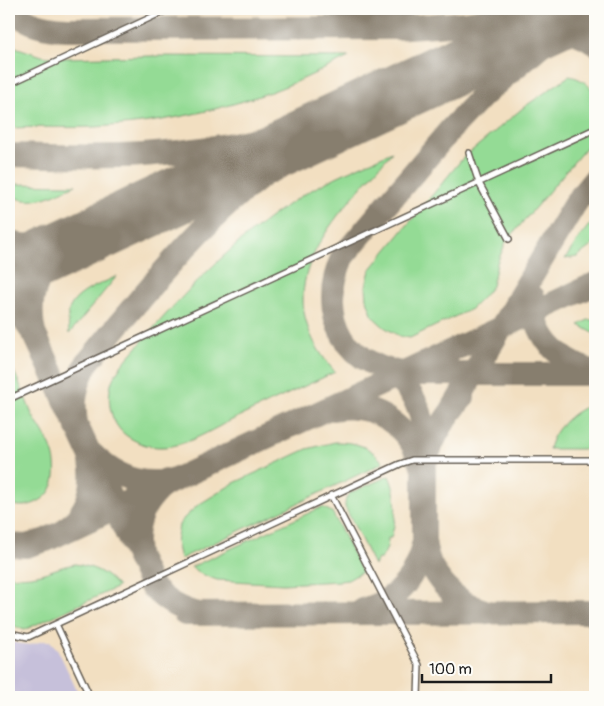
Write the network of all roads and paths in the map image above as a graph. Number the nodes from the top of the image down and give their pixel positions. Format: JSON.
{"nodes":[{"id":1,"x":169,"y":9,"type":"edge"},
{"id":2,"x":9,"y":84,"type":"edge"},
{"id":3,"x":595,"y":129,"type":"edge"},
{"id":4,"x":468,"y":153,"type":"dead end"},
{"id":5,"x":479,"y":183,"type":"junction"},
{"id":6,"x":509,"y":239,"type":"dead end"},
{"id":7,"x":9,"y":399,"type":"edge"},
{"id":8,"x":595,"y":460,"type":"edge"},
{"id":9,"x":331,"y":495,"type":"junction"},
{"id":10,"x":56,"y":624,"type":"junction"},
{"id":11,"x":9,"y":633,"type":"edge"},
{"id":12,"x":90,"y":697,"type":"edge"},
{"id":13,"x":418,"y":697,"type":"edge"}],
"edges":[{"from":1,"to":2,"type":"lane"},
{"from":3,"to":5,"type":"lane"},
{"from":4,"to":5,"type":"lane"},
{"from":5,"to":6,"type":"lane"},
{"from":5,"to":7,"type":"lane"},
{"from":8,"to":9,"type":"lane"},
{"from":9,"to":10,"type":"lane"},
{"from":9,"to":13,"type":"lane"},
{"from":10,"to":11,"type":"lane"},
{"from":10,"to":12,"type":"lane"}]}
